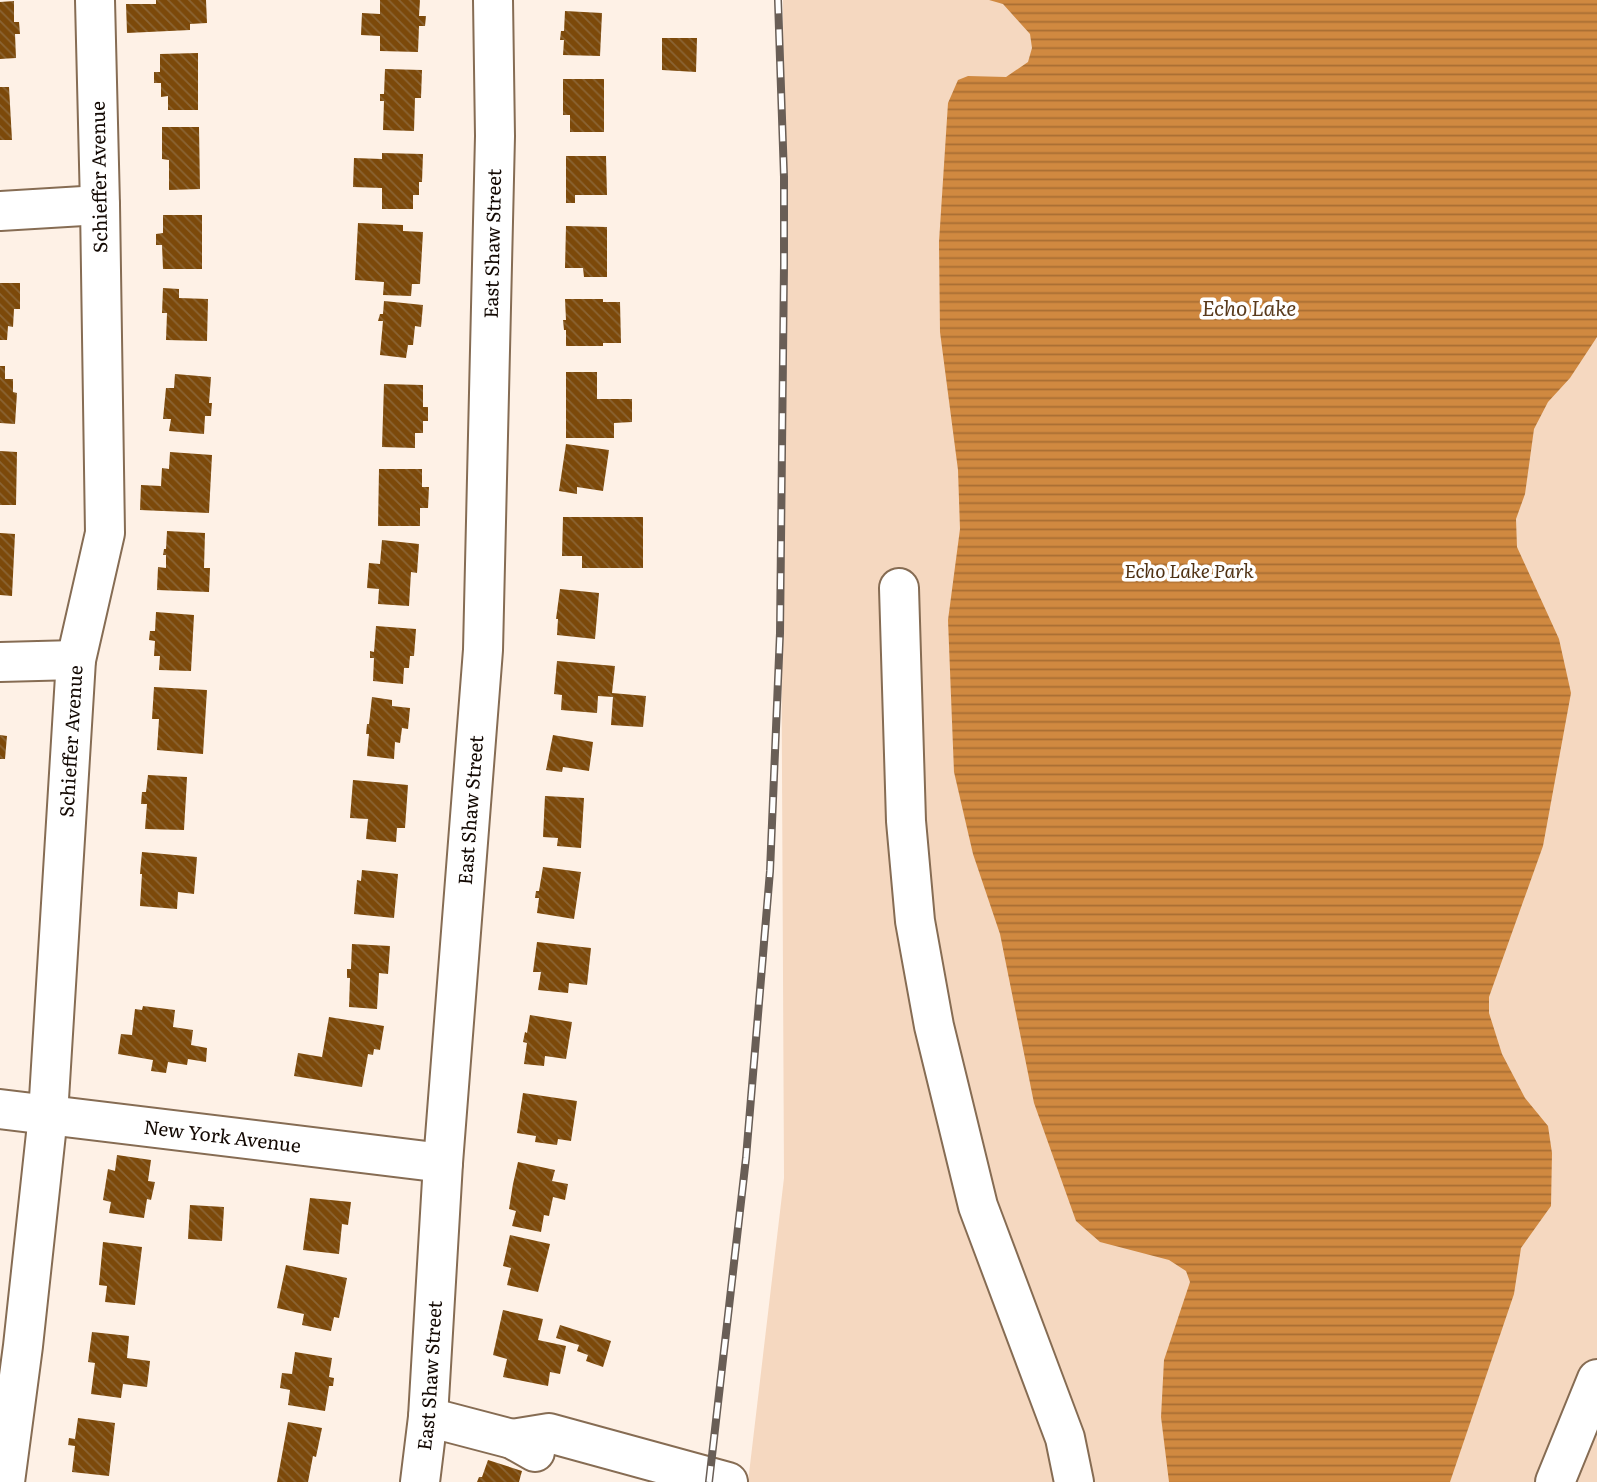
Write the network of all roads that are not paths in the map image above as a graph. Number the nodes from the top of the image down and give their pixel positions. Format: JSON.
{"nodes":[{"id":1,"x":95,"y":0,"type":"edge"},
{"id":2,"x":493,"y":0,"type":"edge"},
{"id":3,"x":100,"y":205,"type":"junction"},
{"id":4,"x":0,"y":211,"type":"edge"},
{"id":5,"x":899,"y":588,"type":"dead end"},
{"id":6,"x":76,"y":660,"type":"junction"},
{"id":7,"x":0,"y":662,"type":"edge"},
{"id":8,"x":0,"y":1109,"type":"edge"},
{"id":9,"x":48,"y":1115,"type":"junction"},
{"id":10,"x":443,"y":1163,"type":"junction"},
{"id":11,"x":1597,"y":1380,"type":"edge"},
{"id":12,"x":428,"y":1417,"type":"junction"},
{"id":13,"x":512,"y":1439,"type":"junction"},
{"id":14,"x":5,"y":1482,"type":"edge"},
{"id":15,"x":420,"y":1482,"type":"edge"},
{"id":16,"x":639,"y":1482,"type":"edge"},
{"id":17,"x":728,"y":1482,"type":"edge"},
{"id":18,"x":1074,"y":1482,"type":"edge"},
{"id":19,"x":1555,"y":1482,"type":"edge"}],
"edges":[{"from":1,"to":3,"type":"street","name":"Schieffer Avenue"},
{"from":2,"to":10,"type":"street","name":"East Shaw Street"},
{"from":3,"to":4,"type":"street"},
{"from":3,"to":6,"type":"street","name":"Schieffer Avenue"},
{"from":5,"to":18,"type":"street"},
{"from":6,"to":7,"type":"street"},
{"from":6,"to":9,"type":"street","name":"Schieffer Avenue"},
{"from":8,"to":9,"type":"street","name":"New York Avenue"},
{"from":9,"to":10,"type":"street","name":"New York Avenue"},
{"from":9,"to":14,"type":"street","name":"Schieffer Avenue"},
{"from":10,"to":12,"type":"street","name":"East Shaw Street"},
{"from":11,"to":19,"type":"street"},
{"from":12,"to":13,"type":"street"},
{"from":12,"to":15,"type":"street","name":"East Shaw Street"},
{"from":13,"to":16,"type":"street"},
{"from":13,"to":17,"type":"street"}]}
